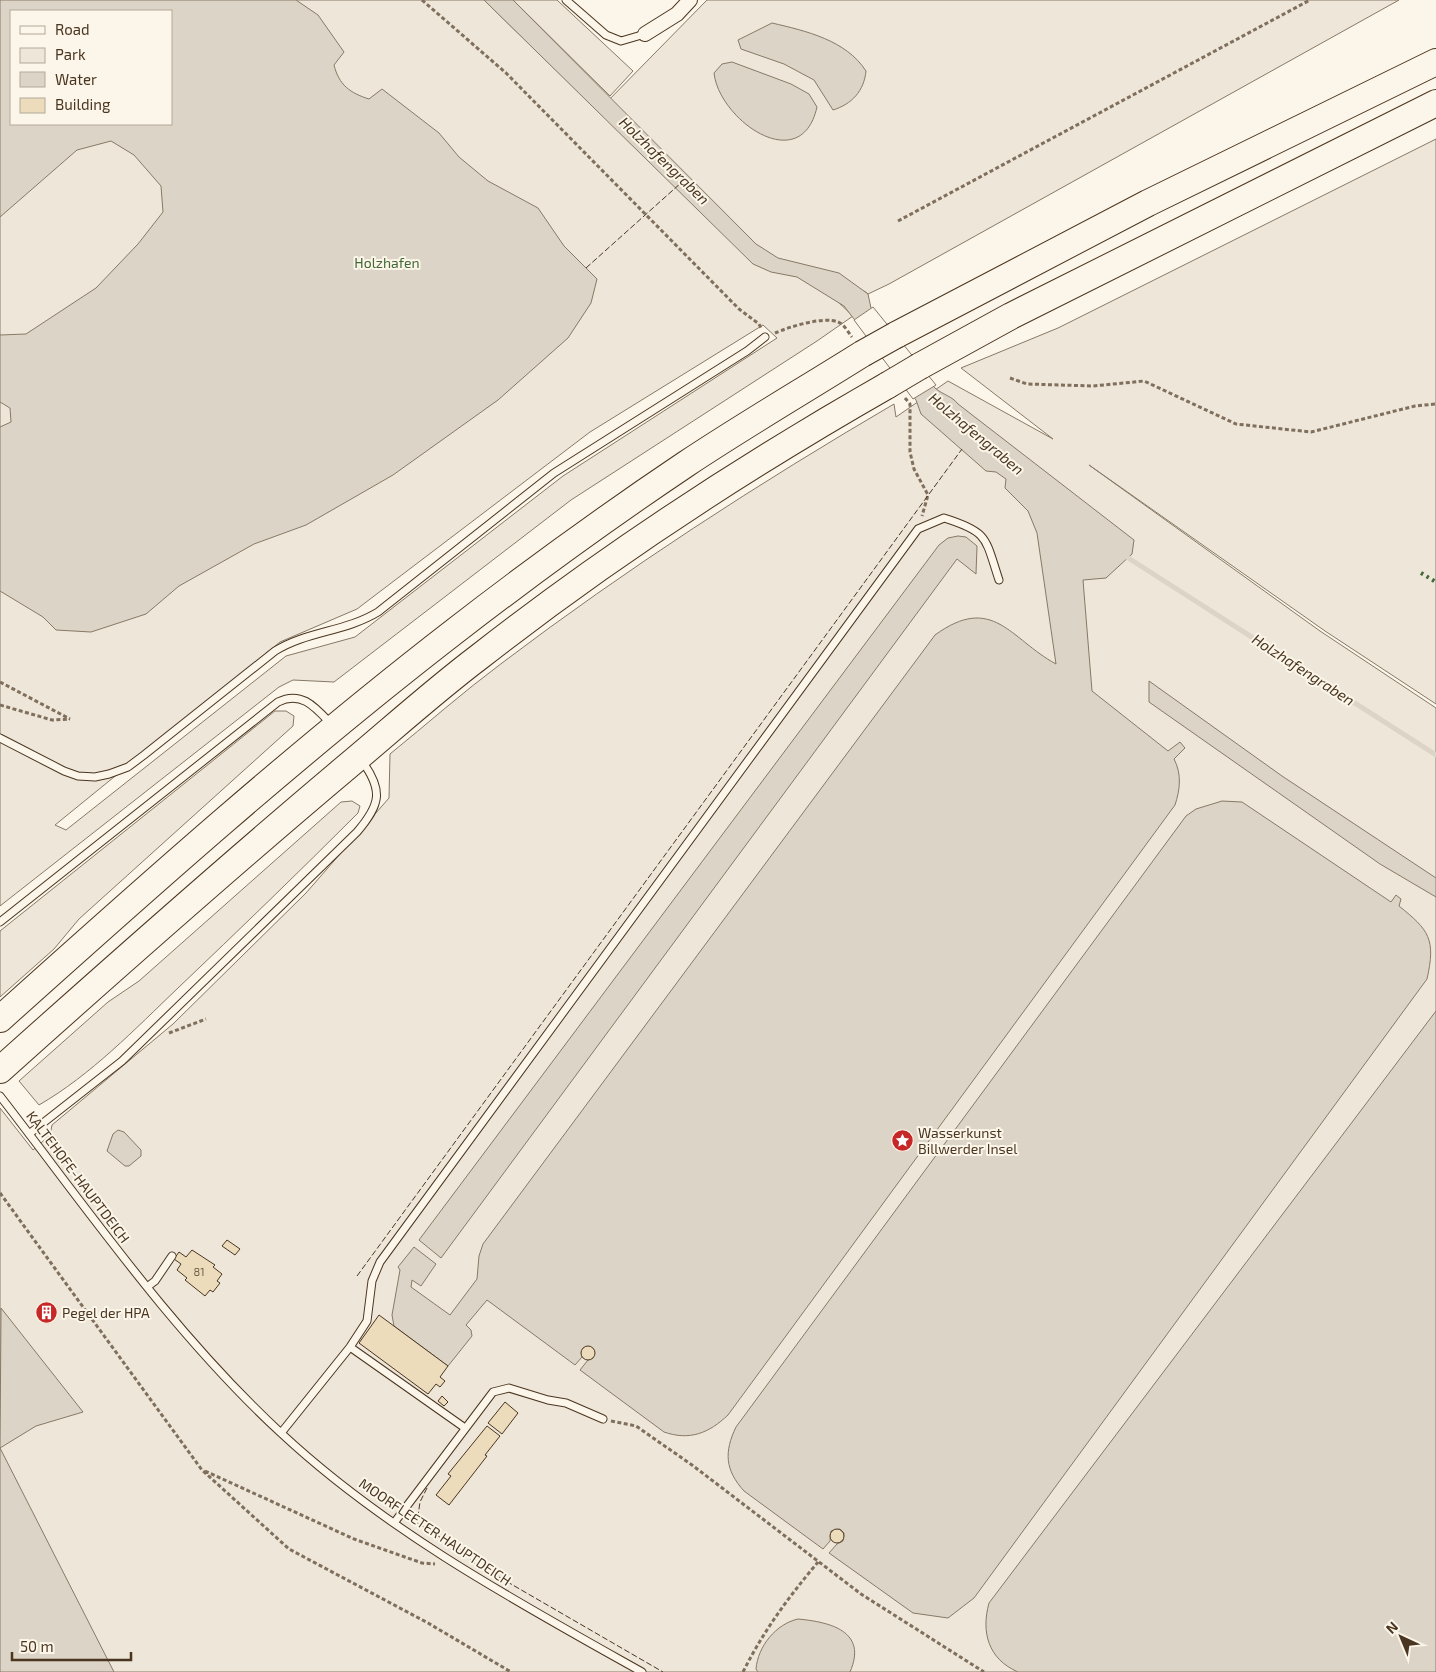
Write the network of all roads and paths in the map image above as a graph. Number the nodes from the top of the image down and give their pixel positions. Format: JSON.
{"nodes":[{"id":1,"x":422,"y":0,"type":"edge"},
{"id":2,"x":566,"y":0,"type":"edge"},
{"id":3,"x":690,"y":0,"type":"edge"},
{"id":4,"x":1310,"y":0,"type":"edge"},
{"id":5,"x":645,"y":34,"type":"joint"},
{"id":6,"x":1436,"y":42,"type":"edge"},
{"id":7,"x":1436,"y":62,"type":"edge"},
{"id":8,"x":1373,"y":94,"type":"junction"},
{"id":9,"x":1436,"y":103,"type":"edge"},
{"id":10,"x":898,"y":221,"type":"dead end"},
{"id":11,"x":764,"y":337,"type":"joint"},
{"id":12,"x":1010,"y":378,"type":"dead end"},
{"id":13,"x":908,"y":402,"type":"dead end"},
{"id":14,"x":1436,"y":404,"type":"edge"},
{"id":15,"x":918,"y":529,"type":"junction"},
{"id":16,"x":999,"y":580,"type":"dead end"},
{"id":17,"x":0,"y":682,"type":"edge"},
{"id":18,"x":0,"y":705,"type":"edge"},
{"id":19,"x":335,"y":727,"type":"junction"},
{"id":20,"x":0,"y":738,"type":"edge"},
{"id":21,"x":359,"y":757,"type":"junction"},
{"id":22,"x":0,"y":922,"type":"edge"},
{"id":23,"x":0,"y":1019,"type":"edge"},
{"id":24,"x":206,"y":1019,"type":"dead end"},
{"id":25,"x":158,"y":1026,"type":"junction"},
{"id":26,"x":0,"y":1070,"type":"edge"},
{"id":27,"x":0,"y":1096,"type":"edge"},
{"id":28,"x":29,"y":1134,"type":"junction"},
{"id":29,"x":0,"y":1193,"type":"edge"},
{"id":30,"x":172,"y":1256,"type":"dead end"},
{"id":31,"x":136,"y":1273,"type":"joint"},
{"id":32,"x":147,"y":1288,"type":"junction"},
{"id":33,"x":350,"y":1347,"type":"junction"},
{"id":34,"x":603,"y":1419,"type":"joint"},
{"id":35,"x":465,"y":1428,"type":"junction"},
{"id":36,"x":281,"y":1433,"type":"junction"},
{"id":37,"x":202,"y":1470,"type":"junction"},
{"id":38,"x":394,"y":1523,"type":"junction"},
{"id":39,"x":450,"y":1560,"type":"junction"},
{"id":40,"x":818,"y":1562,"type":"junction"},
{"id":41,"x":511,"y":1672,"type":"edge"},
{"id":42,"x":642,"y":1672,"type":"edge"},
{"id":43,"x":743,"y":1672,"type":"edge"},
{"id":44,"x":984,"y":1672,"type":"edge"}],
"edges":[{"from":1,"to":11,"type":"path"},
{"from":2,"to":5,"type":"lane"},
{"from":3,"to":5,"type":"street"},
{"from":4,"to":10,"type":"path"},
{"from":6,"to":8,"type":"highway"},
{"from":7,"to":8,"type":"highway"},
{"from":8,"to":19,"type":"highway","bridge":true},
{"from":9,"to":21,"type":"highway","bridge":true},
{"from":11,"to":20,"type":"lane"},
{"from":12,"to":14,"type":"path"},
{"from":13,"to":15,"type":"path"},
{"from":15,"to":16,"type":"lane"},
{"from":15,"to":33,"type":"lane"},
{"from":17,"to":18,"type":"path"},
{"from":19,"to":22,"type":"lane"},
{"from":19,"to":23,"type":"highway"},
{"from":21,"to":25,"type":"lane"},
{"from":21,"to":26,"type":"highway"},
{"from":24,"to":25,"type":"path"},
{"from":25,"to":28,"type":"lane"},
{"from":27,"to":28,"type":"lane","name":"KALTEHOFE-HAUPTDEICH"},
{"from":28,"to":31,"type":"lane","name":"KALTEHOFE-HAUPTDEICH"},
{"from":29,"to":37,"type":"path"},
{"from":30,"to":32,"type":"lane"},
{"from":31,"to":32,"type":"lane","name":"MOORFLEETER HAUPTDEICH"},
{"from":32,"to":36,"type":"lane","name":"MOORFLEETER HAUPTDEICH"},
{"from":33,"to":35,"type":"lane"},
{"from":33,"to":36,"type":"lane"},
{"from":34,"to":35,"type":"lane"},
{"from":34,"to":40,"type":"path"},
{"from":35,"to":38,"type":"lane"},
{"from":36,"to":38,"type":"lane","name":"MOORFLEETER HAUPTDEICH"},
{"from":37,"to":39,"type":"path"},
{"from":37,"to":41,"type":"path"},
{"from":38,"to":39,"type":"lane","name":"MOORFLEETER HAUPTDEICH"},
{"from":39,"to":42,"type":"lane","name":"MOORFLEETER HAUPTDEICH"},
{"from":40,"to":43,"type":"path"},
{"from":40,"to":44,"type":"path"}]}
